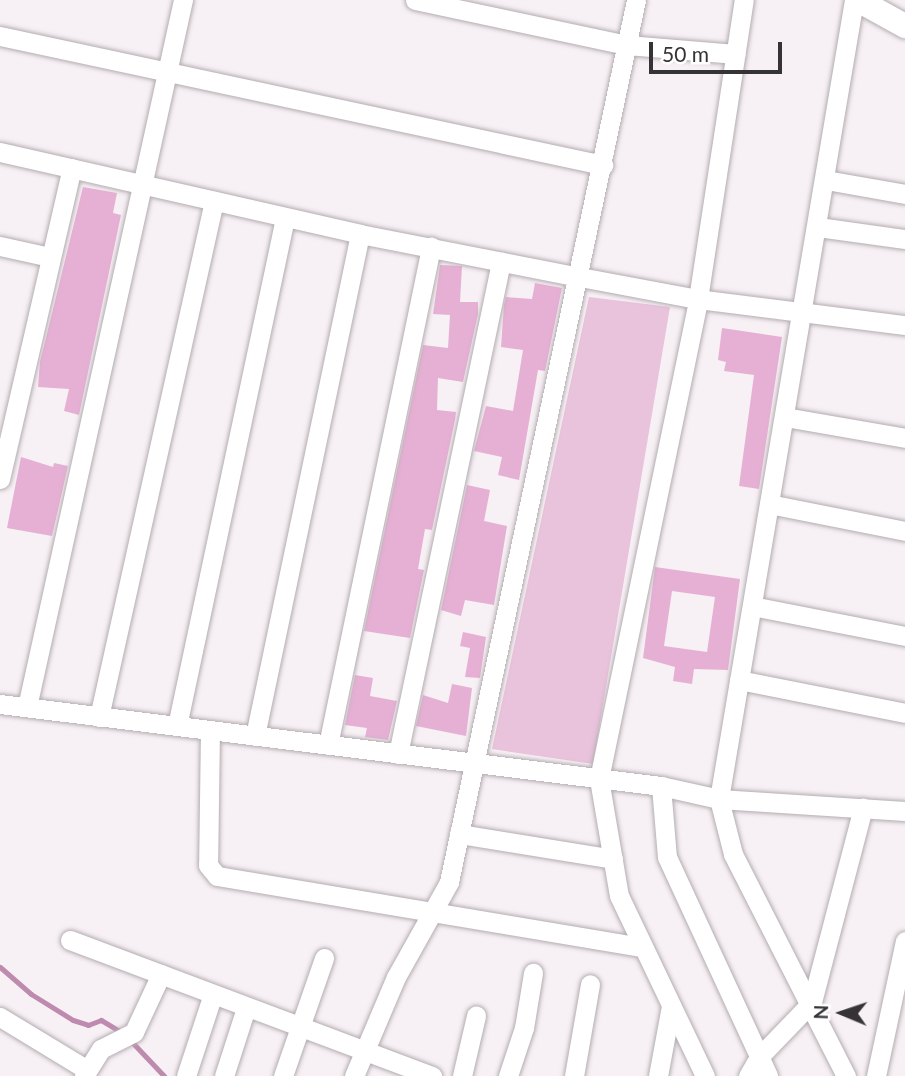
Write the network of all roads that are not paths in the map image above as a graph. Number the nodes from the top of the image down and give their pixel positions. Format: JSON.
{"nodes":[{"id":1,"x":183,"y":0,"type":"edge"},
{"id":2,"x":415,"y":0,"type":"edge"},
{"id":3,"x":636,"y":0,"type":"edge"},
{"id":4,"x":744,"y":0,"type":"edge"},
{"id":5,"x":856,"y":0,"type":"edge"},
{"id":6,"x":905,"y":26,"type":"edge"},
{"id":7,"x":0,"y":36,"type":"edge"},
{"id":8,"x":627,"y":45,"type":"junction"},
{"id":9,"x":736,"y":54,"type":"junction"},
{"id":10,"x":168,"y":72,"type":"junction"},
{"id":11,"x":0,"y":152,"type":"edge"},
{"id":12,"x":603,"y":165,"type":"junction"},
{"id":13,"x":72,"y":168,"type":"junction"},
{"id":14,"x":825,"y":180,"type":"junction"},
{"id":15,"x":144,"y":186,"type":"junction"},
{"id":16,"x":905,"y":194,"type":"edge"},
{"id":17,"x":215,"y":201,"type":"junction"},
{"id":18,"x":285,"y":218,"type":"junction"},
{"id":19,"x":818,"y":227,"type":"junction"},
{"id":20,"x":360,"y":234,"type":"junction"},
{"id":21,"x":905,"y":239,"type":"edge"},
{"id":22,"x":0,"y":246,"type":"edge"},
{"id":23,"x":431,"y":247,"type":"junction"},
{"id":24,"x":50,"y":257,"type":"junction"},
{"id":25,"x":501,"y":262,"type":"junction"},
{"id":26,"x":580,"y":277,"type":"junction"},
{"id":27,"x":698,"y":299,"type":"junction"},
{"id":28,"x":805,"y":311,"type":"junction"},
{"id":29,"x":905,"y":325,"type":"edge"},
{"id":30,"x":785,"y":417,"type":"junction"},
{"id":31,"x":905,"y":438,"type":"edge"},
{"id":32,"x":4,"y":439,"type":"edge"},
{"id":33,"x":0,"y":478,"type":"edge"},
{"id":34,"x":769,"y":504,"type":"junction"},
{"id":35,"x":905,"y":531,"type":"edge"},
{"id":36,"x":752,"y":606,"type":"junction"},
{"id":37,"x":905,"y":636,"type":"edge"},
{"id":38,"x":739,"y":680,"type":"junction"},
{"id":39,"x":0,"y":704,"type":"edge"},
{"id":40,"x":27,"y":707,"type":"junction"},
{"id":41,"x":905,"y":713,"type":"edge"},
{"id":42,"x":99,"y":717,"type":"junction"},
{"id":43,"x":177,"y":726,"type":"junction"},
{"id":44,"x":210,"y":730,"type":"junction"},
{"id":45,"x":255,"y":736,"type":"junction"},
{"id":46,"x":328,"y":745,"type":"junction"},
{"id":47,"x":398,"y":754,"type":"junction"},
{"id":48,"x":473,"y":763,"type":"junction"},
{"id":49,"x":599,"y":779,"type":"junction"},
{"id":50,"x":661,"y":786,"type":"junction"},
{"id":51,"x":719,"y":799,"type":"junction"},
{"id":52,"x":863,"y":808,"type":"junction"},
{"id":53,"x":905,"y":811,"type":"edge"},
{"id":54,"x":459,"y":834,"type":"junction"},
{"id":55,"x":613,"y":859,"type":"junction"},
{"id":56,"x":435,"y":909,"type":"junction"},
{"id":57,"x":70,"y":940,"type":"dead end"},
{"id":58,"x":905,"y":941,"type":"edge"},
{"id":59,"x":643,"y":947,"type":"junction"},
{"id":60,"x":324,"y":958,"type":"dead end"},
{"id":61,"x":533,"y":973,"type":"dead end"},
{"id":62,"x":161,"y":974,"type":"junction"},
{"id":63,"x":590,"y":984,"type":"dead end"},
{"id":64,"x":213,"y":994,"type":"junction"},
{"id":65,"x":811,"y":1002,"type":"junction"},
{"id":66,"x":671,"y":1006,"type":"junction"},
{"id":67,"x":246,"y":1008,"type":"junction"},
{"id":68,"x":476,"y":1016,"type":"dead end"},
{"id":69,"x":0,"y":1017,"type":"edge"},
{"id":70,"x":302,"y":1030,"type":"junction"},
{"id":71,"x":365,"y":1051,"type":"junction"},
{"id":72,"x":759,"y":1057,"type":"junction"},
{"id":73,"x":405,"y":1071,"type":"edge"},
{"id":74,"x":85,"y":1073,"type":"edge"},
{"id":75,"x":186,"y":1076,"type":"edge"},
{"id":76,"x":224,"y":1076,"type":"edge"},
{"id":77,"x":283,"y":1076,"type":"edge"},
{"id":78,"x":354,"y":1076,"type":"edge"},
{"id":79,"x":432,"y":1076,"type":"edge"},
{"id":80,"x":462,"y":1076,"type":"edge"},
{"id":81,"x":508,"y":1076,"type":"edge"},
{"id":82,"x":574,"y":1076,"type":"edge"},
{"id":83,"x":658,"y":1076,"type":"edge"},
{"id":84,"x":705,"y":1076,"type":"edge"},
{"id":85,"x":748,"y":1076,"type":"edge"},
{"id":86,"x":768,"y":1076,"type":"edge"},
{"id":87,"x":846,"y":1076,"type":"edge"},
{"id":88,"x":876,"y":1076,"type":"edge"}],
"edges":[{"from":1,"to":10,"type":"street"},
{"from":2,"to":8,"type":"street"},
{"from":3,"to":8,"type":"street"},
{"from":4,"to":9,"type":"street"},
{"from":5,"to":6,"type":"street"},
{"from":5,"to":14,"type":"street"},
{"from":7,"to":10,"type":"street"},
{"from":8,"to":9,"type":"street"},
{"from":8,"to":12,"type":"street"},
{"from":9,"to":27,"type":"street"},
{"from":10,"to":12,"type":"street"},
{"from":10,"to":15,"type":"street"},
{"from":11,"to":13,"type":"street"},
{"from":12,"to":26,"type":"street"},
{"from":13,"to":15,"type":"street"},
{"from":13,"to":24,"type":"street"},
{"from":14,"to":16,"type":"street"},
{"from":14,"to":19,"type":"street"},
{"from":15,"to":17,"type":"street"},
{"from":15,"to":40,"type":"street"},
{"from":17,"to":18,"type":"street"},
{"from":17,"to":42,"type":"street"},
{"from":18,"to":20,"type":"street"},
{"from":18,"to":43,"type":"street"},
{"from":19,"to":21,"type":"street"},
{"from":19,"to":28,"type":"street"},
{"from":20,"to":23,"type":"street"},
{"from":20,"to":45,"type":"street"},
{"from":22,"to":24,"type":"street"},
{"from":23,"to":25,"type":"street"},
{"from":23,"to":46,"type":"street"},
{"from":24,"to":32,"type":"street"},
{"from":25,"to":26,"type":"street"},
{"from":25,"to":47,"type":"street"},
{"from":26,"to":27,"type":"street"},
{"from":26,"to":48,"type":"street"},
{"from":27,"to":28,"type":"street"},
{"from":27,"to":49,"type":"street"},
{"from":28,"to":29,"type":"street"},
{"from":28,"to":30,"type":"street"},
{"from":30,"to":31,"type":"street"},
{"from":30,"to":34,"type":"street"},
{"from":32,"to":33,"type":"street"},
{"from":34,"to":35,"type":"street"},
{"from":34,"to":36,"type":"street"},
{"from":36,"to":37,"type":"street"},
{"from":36,"to":38,"type":"street"},
{"from":38,"to":41,"type":"street"},
{"from":38,"to":51,"type":"street"},
{"from":39,"to":40,"type":"street"},
{"from":40,"to":42,"type":"street"},
{"from":42,"to":43,"type":"street"},
{"from":43,"to":44,"type":"street"},
{"from":44,"to":45,"type":"street"},
{"from":44,"to":56,"type":"street"},
{"from":45,"to":46,"type":"street"},
{"from":46,"to":47,"type":"street"},
{"from":47,"to":48,"type":"street"},
{"from":48,"to":49,"type":"street"},
{"from":48,"to":54,"type":"street"},
{"from":49,"to":50,"type":"street"},
{"from":49,"to":55,"type":"street"},
{"from":50,"to":51,"type":"street"},
{"from":50,"to":72,"type":"street"},
{"from":51,"to":52,"type":"street"},
{"from":51,"to":65,"type":"street"},
{"from":52,"to":53,"type":"street"},
{"from":52,"to":65,"type":"street"},
{"from":54,"to":55,"type":"street"},
{"from":54,"to":56,"type":"street"},
{"from":55,"to":59,"type":"street"},
{"from":56,"to":59,"type":"street"},
{"from":56,"to":71,"type":"street"},
{"from":57,"to":62,"type":"street"},
{"from":58,"to":88,"type":"street"},
{"from":59,"to":66,"type":"street"},
{"from":60,"to":70,"type":"street"},
{"from":61,"to":81,"type":"street"},
{"from":62,"to":64,"type":"street"},
{"from":62,"to":74,"type":"street"},
{"from":63,"to":82,"type":"street"},
{"from":64,"to":67,"type":"street"},
{"from":64,"to":75,"type":"street"},
{"from":65,"to":72,"type":"street"},
{"from":65,"to":87,"type":"street"},
{"from":66,"to":83,"type":"street"},
{"from":66,"to":84,"type":"street"},
{"from":67,"to":70,"type":"street"},
{"from":67,"to":76,"type":"street"},
{"from":68,"to":80,"type":"street"},
{"from":69,"to":74,"type":"street"},
{"from":70,"to":71,"type":"street"},
{"from":70,"to":77,"type":"street"},
{"from":71,"to":73,"type":"street"},
{"from":71,"to":78,"type":"street"},
{"from":72,"to":85,"type":"street"},
{"from":72,"to":86,"type":"street"},
{"from":73,"to":79,"type":"street"}]}
